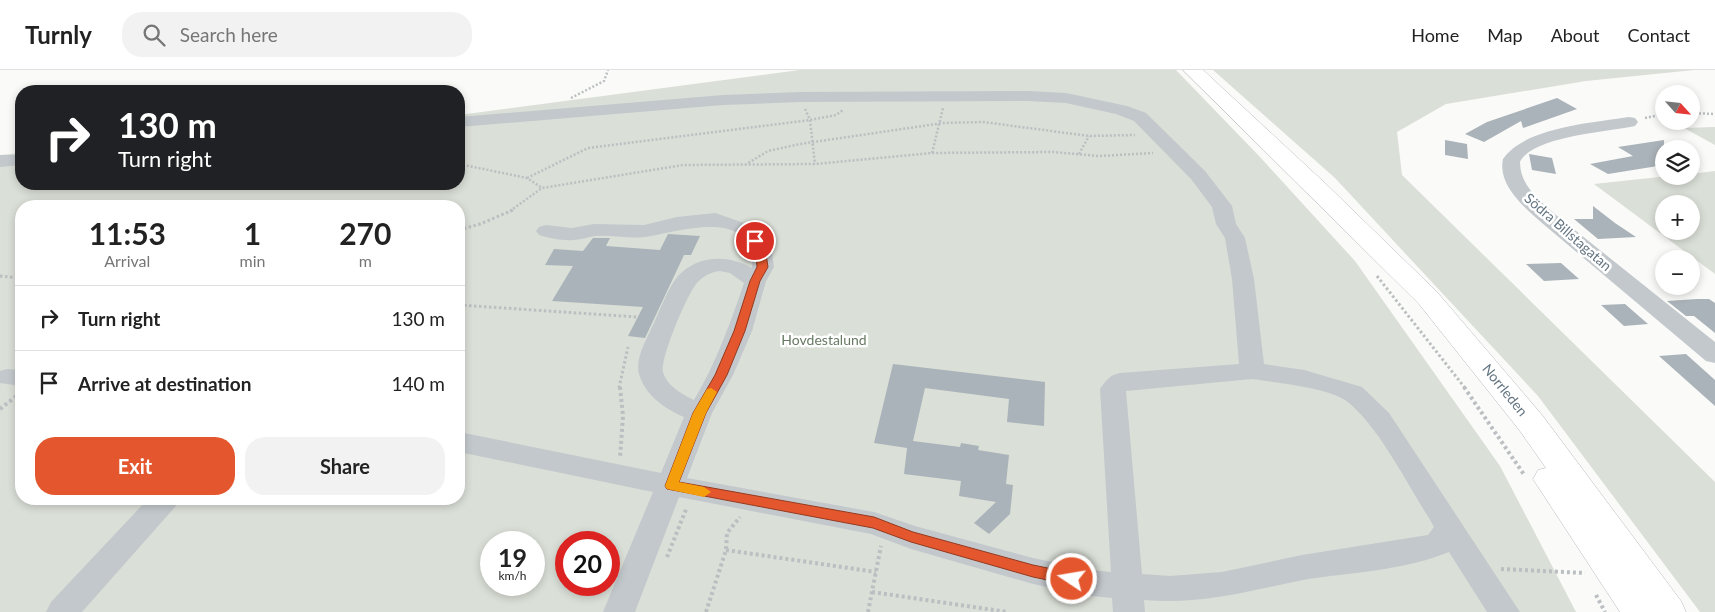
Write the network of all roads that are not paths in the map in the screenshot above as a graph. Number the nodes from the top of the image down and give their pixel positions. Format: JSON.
{"nodes":[{"id":1,"x":1192,"y":70,"type":"edge"},
{"id":2,"x":465,"y":122,"type":"edge"},
{"id":3,"x":1629,"y":122,"type":"dead end"},
{"id":4,"x":15,"y":160,"type":"edge"},
{"id":5,"x":0,"y":161,"type":"edge"},
{"id":6,"x":1318,"y":189,"type":"junction"},
{"id":7,"x":546,"y":230,"type":"dead end"},
{"id":8,"x":755,"y":281,"type":"junction"},
{"id":9,"x":1715,"y":355,"type":"edge"},
{"id":10,"x":1252,"y":371,"type":"junction"},
{"id":11,"x":699,"y":413,"type":"junction"},
{"id":12,"x":465,"y":443,"type":"edge"},
{"id":13,"x":683,"y":488,"type":"junction"},
{"id":14,"x":160,"y":505,"type":"edge"},
{"id":15,"x":1449,"y":528,"type":"junction"},
{"id":16,"x":1128,"y":598,"type":"edge"},
{"id":17,"x":62,"y":612,"type":"edge"},
{"id":18,"x":619,"y":612,"type":"edge"},
{"id":19,"x":1504,"y":612,"type":"edge"},
{"id":20,"x":1640,"y":612,"type":"edge"},
{"id":21,"x":1668,"y":612,"type":"edge"}],
"edges":[{"from":1,"to":6,"type":"main road","name":"Norrleden"},
{"from":2,"to":10,"type":"street"},
{"from":3,"to":9,"type":"street","name":"Södra Billstagatan"},
{"from":4,"to":5,"type":"street"},
{"from":6,"to":20,"type":"main road","name":"Norrleden"},
{"from":6,"to":21,"type":"main road","name":"Norrleden"},
{"from":7,"to":8,"type":"street"},
{"from":8,"to":11,"type":"street"},
{"from":8,"to":11,"type":"street"},
{"from":10,"to":15,"type":"street"},
{"from":10,"to":16,"type":"street"},
{"from":11,"to":13,"type":"street"},
{"from":12,"to":13,"type":"street"},
{"from":13,"to":16,"type":"street"},
{"from":13,"to":18,"type":"street"},
{"from":14,"to":17,"type":"street"},
{"from":15,"to":16,"type":"street"},
{"from":15,"to":19,"type":"street"}]}
